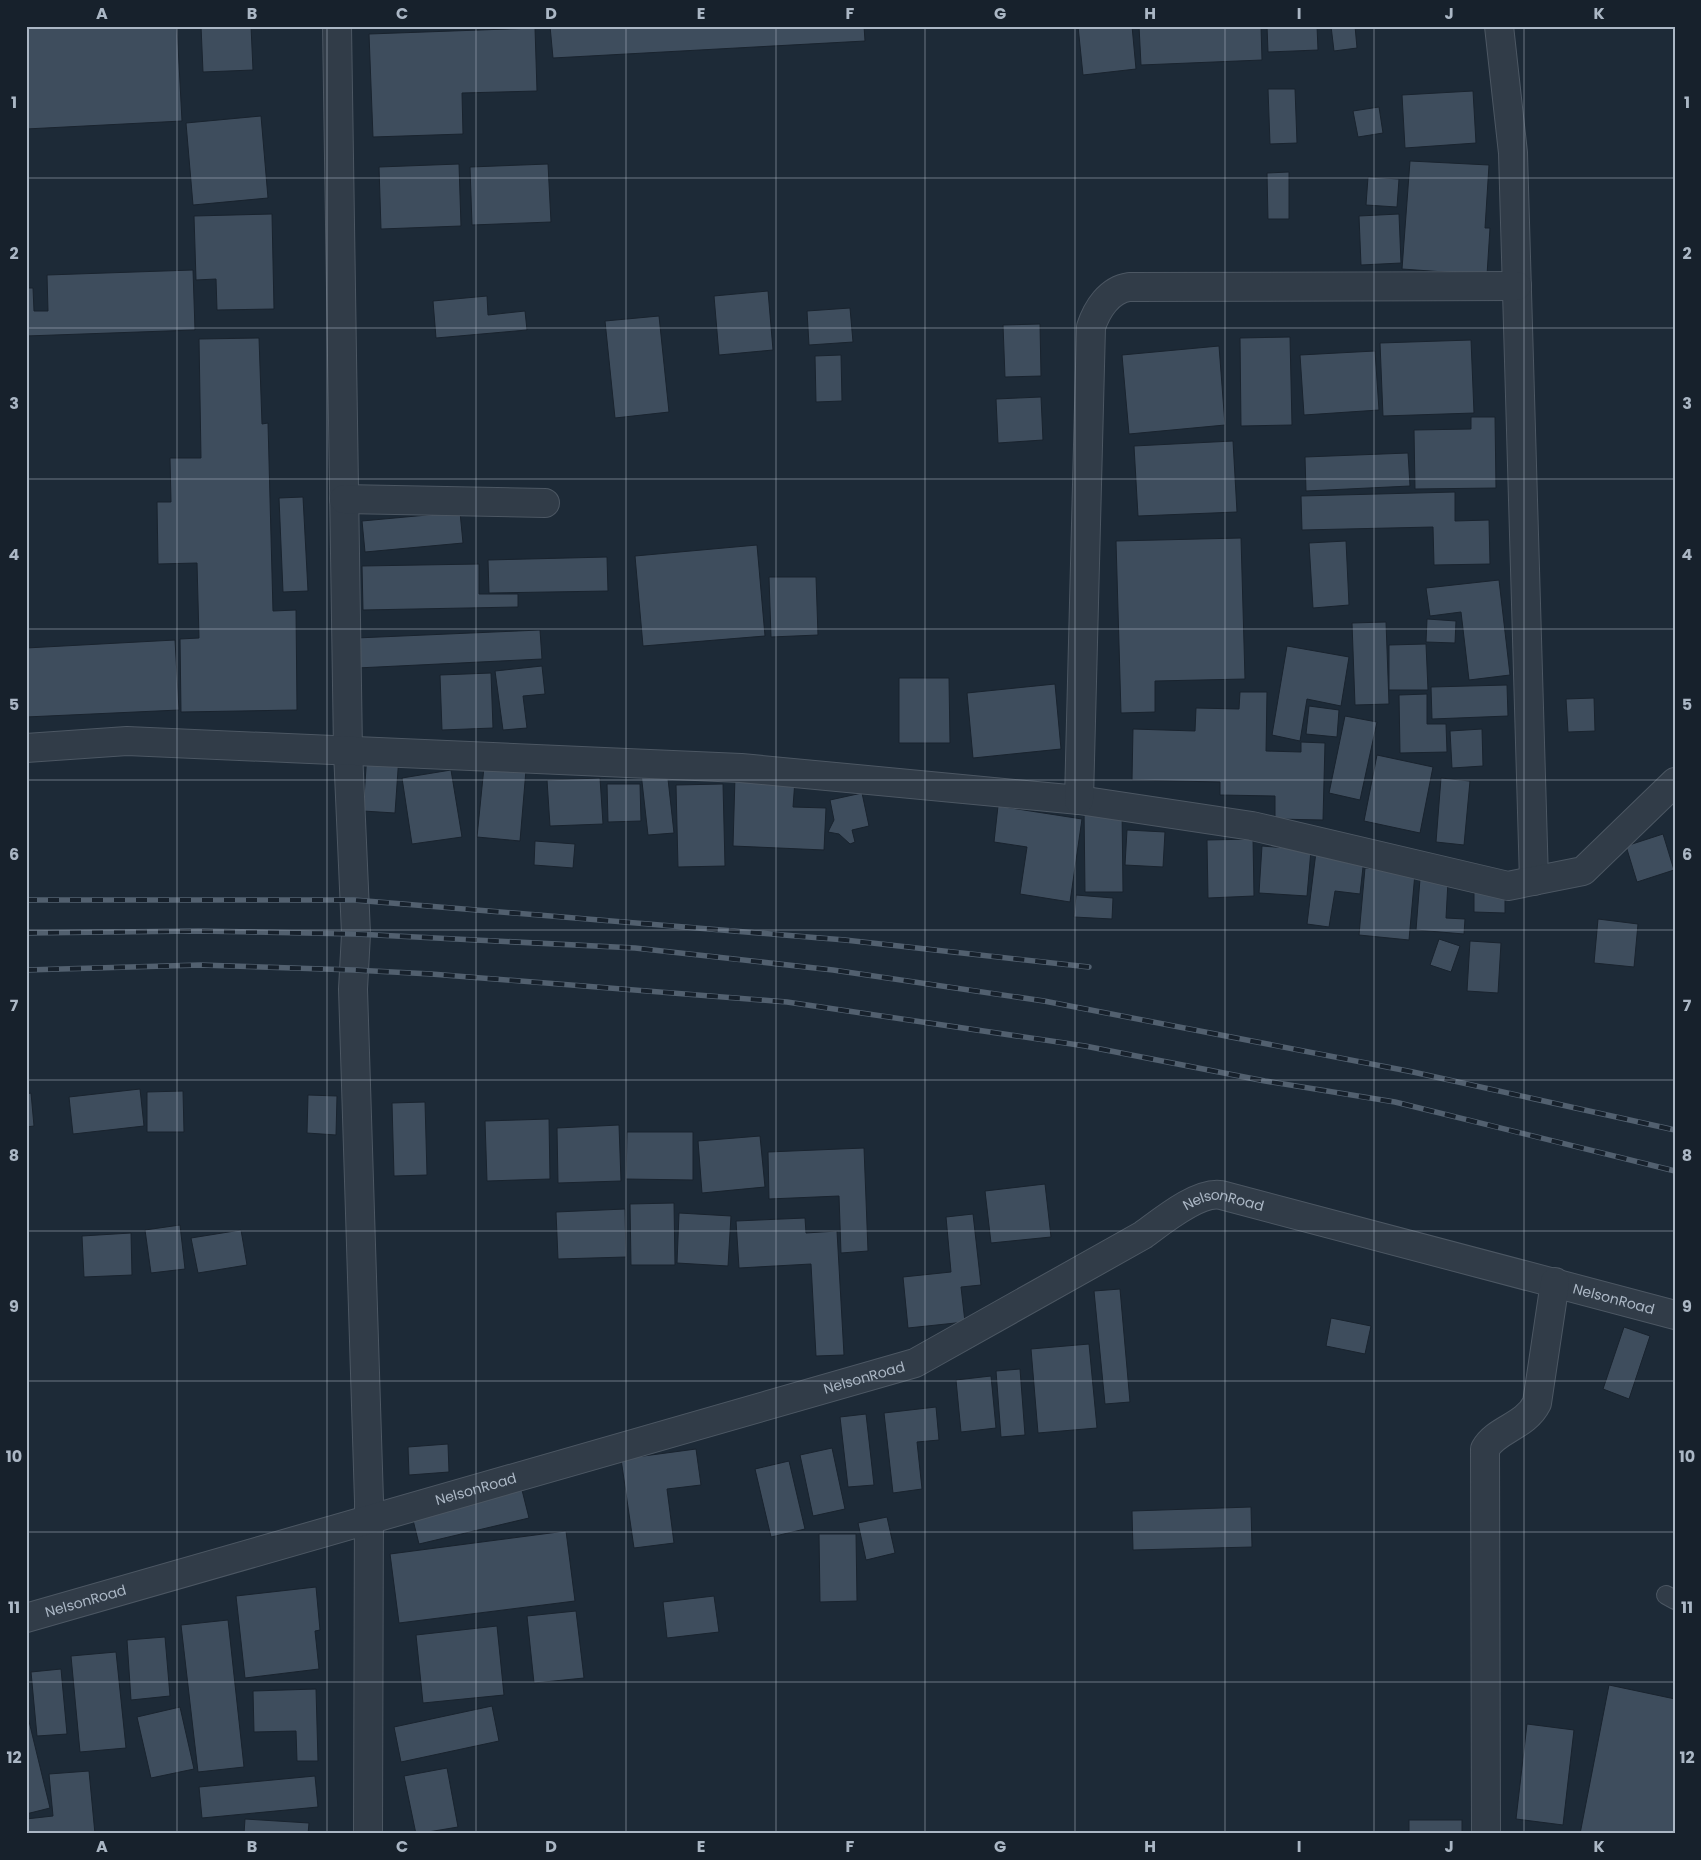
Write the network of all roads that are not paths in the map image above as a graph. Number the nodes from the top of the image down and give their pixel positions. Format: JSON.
{"nodes":[{"id":1,"x":337,"y":26,"type":"edge"},
{"id":2,"x":1500,"y":26,"type":"edge"},
{"id":3,"x":1516,"y":286,"type":"junction"},
{"id":4,"x":344,"y":499,"type":"junction"},
{"id":5,"x":545,"y":503,"type":"dead end"},
{"id":6,"x":26,"y":748,"type":"edge"},
{"id":7,"x":348,"y":751,"type":"junction"},
{"id":8,"x":1675,"y":782,"type":"edge"},
{"id":9,"x":1079,"y":800,"type":"junction"},
{"id":10,"x":1534,"y":881,"type":"junction"},
{"id":11,"x":1555,"y":1282,"type":"junction"},
{"id":12,"x":1675,"y":1315,"type":"edge"},
{"id":13,"x":369,"y":1520,"type":"junction"},
{"id":14,"x":26,"y":1618,"type":"edge"},
{"id":15,"x":368,"y":1834,"type":"edge"},
{"id":16,"x":1486,"y":1834,"type":"edge"}],
"edges":[{"from":1,"to":4,"type":"street"},
{"from":2,"to":3,"type":"street"},
{"from":3,"to":9,"type":"street"},
{"from":3,"to":10,"type":"street"},
{"from":4,"to":5,"type":"street"},
{"from":4,"to":7,"type":"street"},
{"from":6,"to":7,"type":"street"},
{"from":7,"to":9,"type":"street"},
{"from":7,"to":13,"type":"street"},
{"from":8,"to":10,"type":"street"},
{"from":9,"to":10,"type":"street"},
{"from":11,"to":12,"type":"street","name":"NelsonRoad"},
{"from":11,"to":13,"type":"street","name":"NelsonRoad"},
{"from":11,"to":16,"type":"street"},
{"from":13,"to":14,"type":"street","name":"NelsonRoad"},
{"from":13,"to":15,"type":"street"}]}
